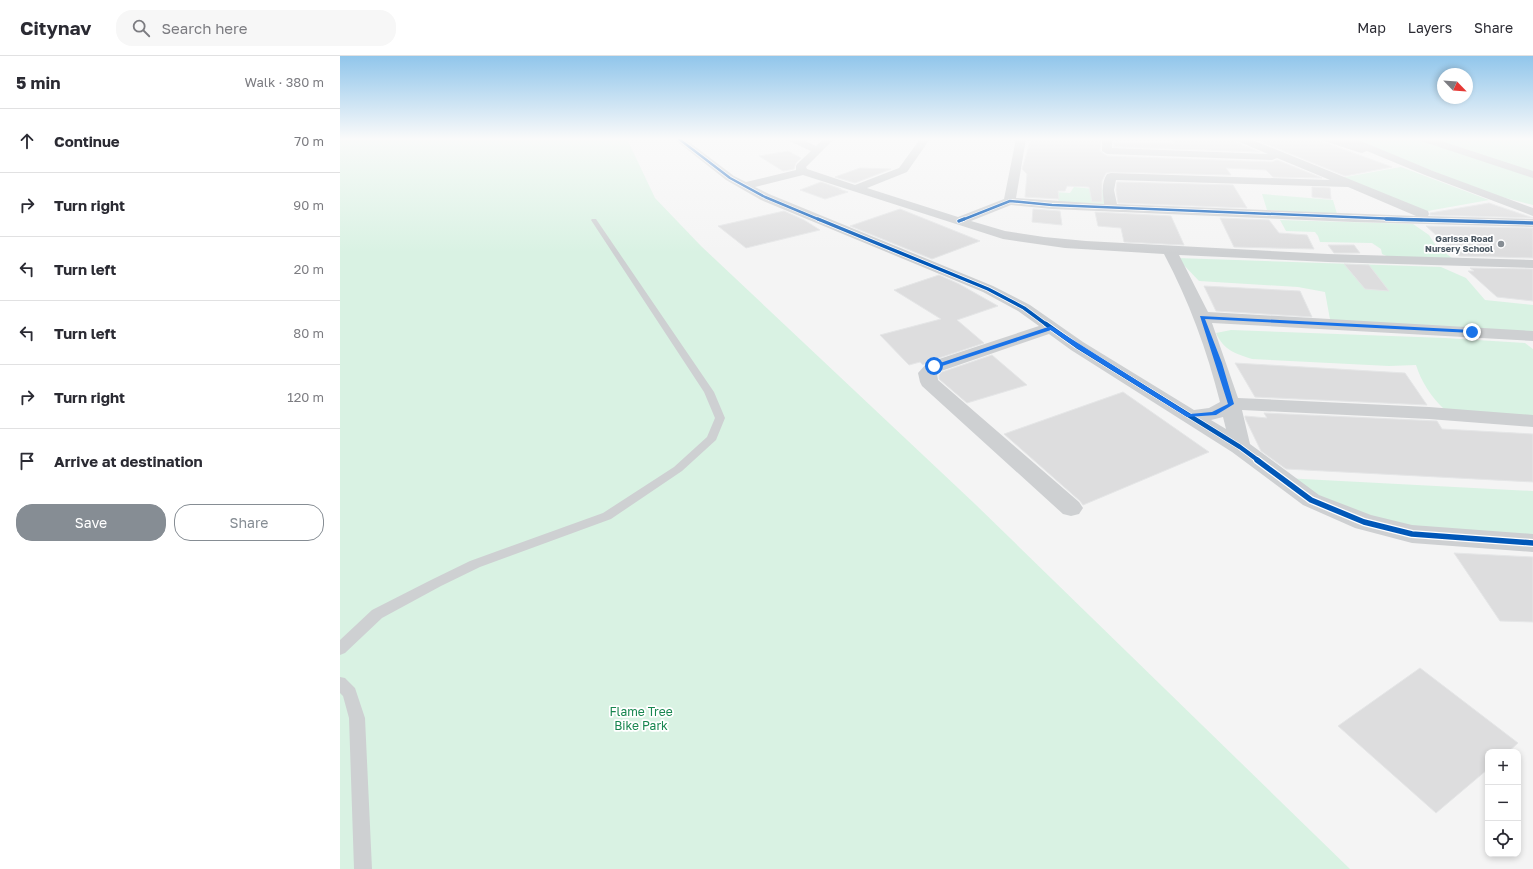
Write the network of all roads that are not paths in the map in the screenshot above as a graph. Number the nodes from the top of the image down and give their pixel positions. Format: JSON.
{"nodes":[{"id":1,"x":729,"y":177,"type":"edge"},
{"id":2,"x":782,"y":177,"type":"edge"},
{"id":3,"x":820,"y":177,"type":"edge"},
{"id":4,"x":885,"y":177,"type":"edge"},
{"id":5,"x":1013,"y":177,"type":"edge"},
{"id":6,"x":1108,"y":177,"type":"edge"},
{"id":7,"x":1268,"y":177,"type":"edge"},
{"id":8,"x":1331,"y":177,"type":"edge"},
{"id":9,"x":1440,"y":177,"type":"edge"},
{"id":10,"x":1348,"y":184,"type":"junction"},
{"id":11,"x":744,"y":186,"type":"junction"},
{"id":12,"x":857,"y":188,"type":"junction"},
{"id":13,"x":1010,"y":201,"type":"junction"},
{"id":14,"x":1111,"y":207,"type":"junction"},
{"id":15,"x":1533,"y":212,"type":"edge"},
{"id":16,"x":1438,"y":219,"type":"junction"},
{"id":17,"x":594,"y":220,"type":"dead end"},
{"id":18,"x":959,"y":221,"type":"junction"},
{"id":19,"x":1533,"y":223,"type":"edge"},
{"id":20,"x":1169,"y":250,"type":"junction"},
{"id":21,"x":1533,"y":264,"type":"edge"},
{"id":22,"x":1202,"y":317,"type":"junction"},
{"id":23,"x":1051,"y":328,"type":"junction"},
{"id":24,"x":1533,"y":336,"type":"edge"},
{"id":25,"x":1231,"y":404,"type":"junction"},
{"id":26,"x":1189,"y":416,"type":"junction"},
{"id":27,"x":1533,"y":421,"type":"edge"},
{"id":28,"x":1240,"y":447,"type":"junction"},
{"id":29,"x":1071,"y":508,"type":"dead end"},
{"id":30,"x":1533,"y":543,"type":"edge"},
{"id":31,"x":340,"y":649,"type":"edge"},
{"id":32,"x":340,"y":682,"type":"edge"},
{"id":33,"x":363,"y":869,"type":"edge"}],
"edges":[{"from":1,"to":11,"type":"street"},
{"from":2,"to":11,"type":"street"},
{"from":3,"to":12,"type":"street"},
{"from":4,"to":12,"type":"street"},
{"from":5,"to":13,"type":"street"},
{"from":6,"to":14,"type":"street"},
{"from":7,"to":10,"type":"street"},
{"from":8,"to":10,"type":"street"},
{"from":9,"to":15,"type":"street"},
{"from":10,"to":16,"type":"street"},
{"from":11,"to":23,"type":"street"},
{"from":12,"to":18,"type":"street"},
{"from":13,"to":14,"type":"street"},
{"from":13,"to":18,"type":"street"},
{"from":14,"to":16,"type":"street"},
{"from":16,"to":19,"type":"street"},
{"from":17,"to":31,"type":"lane"},
{"from":18,"to":20,"type":"street"},
{"from":20,"to":21,"type":"street"},
{"from":20,"to":22,"type":"street"},
{"from":22,"to":24,"type":"street"},
{"from":22,"to":25,"type":"street"},
{"from":23,"to":26,"type":"street"},
{"from":23,"to":29,"type":"street"},
{"from":25,"to":26,"type":"street"},
{"from":25,"to":27,"type":"street"},
{"from":25,"to":28,"type":"street"},
{"from":26,"to":28,"type":"street"},
{"from":28,"to":30,"type":"street"},
{"from":32,"to":33,"type":"lane"}]}
